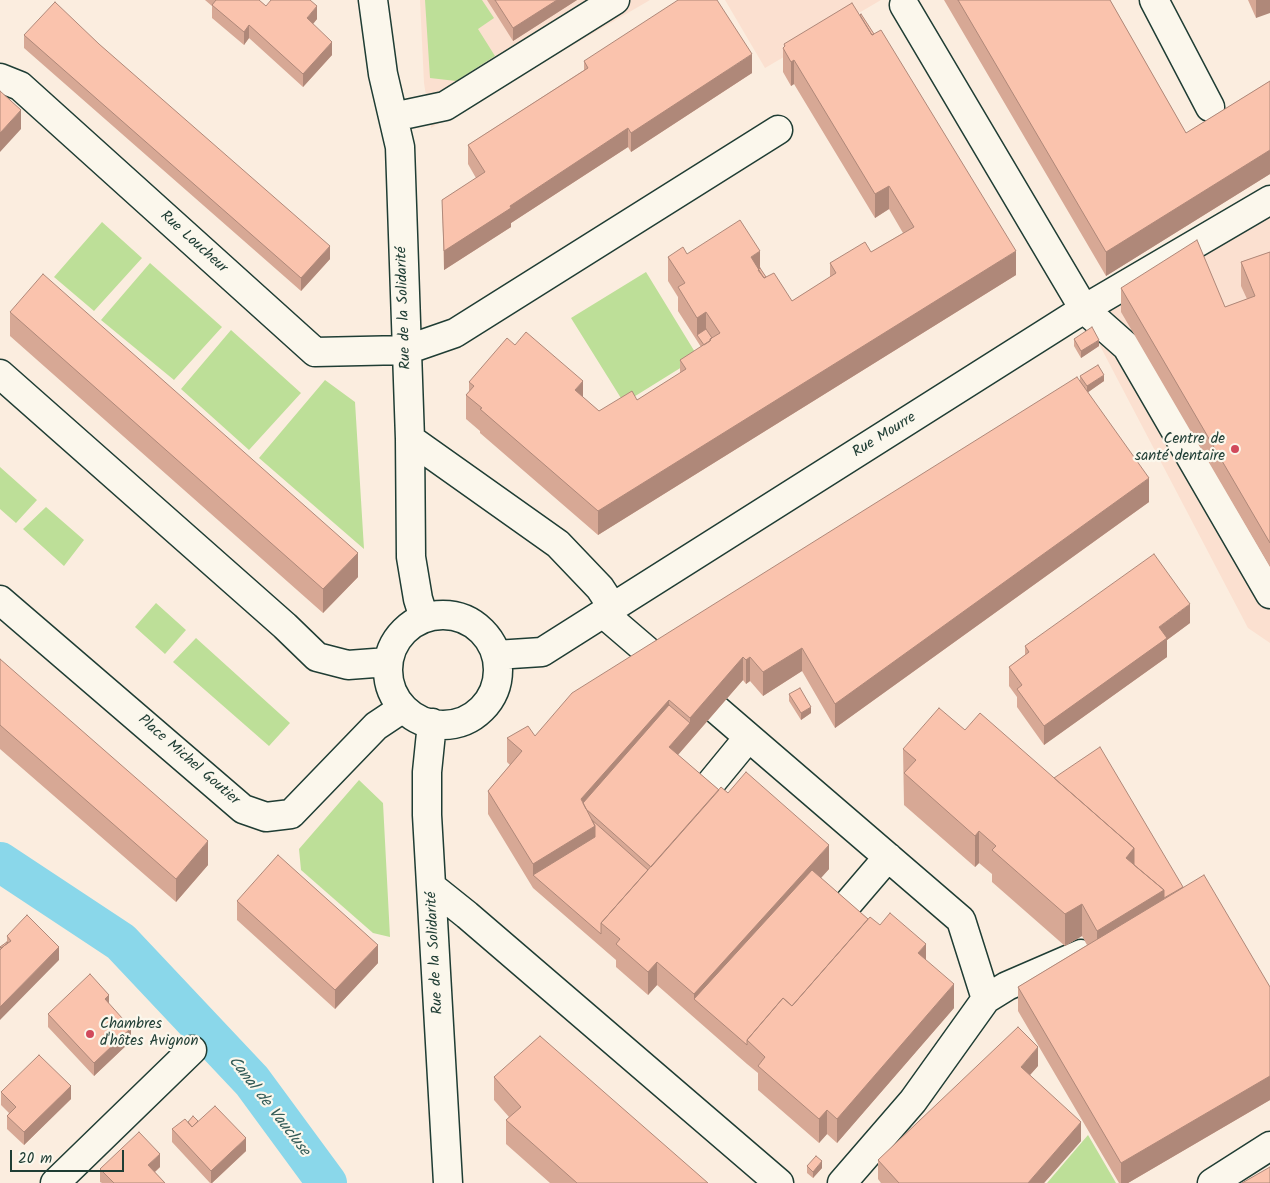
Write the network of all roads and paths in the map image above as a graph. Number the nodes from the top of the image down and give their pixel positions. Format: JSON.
{"nodes":[{"id":1,"x":373,"y":0,"type":"edge"},
{"id":2,"x":615,"y":0,"type":"edge"},
{"id":3,"x":1154,"y":0,"type":"edge"},
{"id":4,"x":904,"y":5,"type":"dead end"},
{"id":5,"x":0,"y":78,"type":"edge"},
{"id":6,"x":1210,"y":107,"type":"dead end"},
{"id":7,"x":392,"y":117,"type":"junction"},
{"id":8,"x":778,"y":130,"type":"dead end"},
{"id":9,"x":1270,"y":200,"type":"edge"},
{"id":10,"x":1084,"y":310,"type":"junction"},
{"id":11,"x":406,"y":350,"type":"junction"},
{"id":12,"x":0,"y":374,"type":"edge"},
{"id":13,"x":410,"y":439,"type":"junction"},
{"id":14,"x":1270,"y":594,"type":"edge"},
{"id":15,"x":0,"y":600,"type":"edge"},
{"id":16,"x":609,"y":611,"type":"junction"},
{"id":17,"x":424,"y":618,"type":"junction"},
{"id":18,"x":496,"y":655,"type":"junction"},
{"id":19,"x":388,"y":662,"type":"junction"},
{"id":20,"x":660,"y":662,"type":"edge"},
{"id":21,"x":403,"y":708,"type":"junction"},
{"id":22,"x":717,"y":710,"type":"edge"},
{"id":23,"x":432,"y":723,"type":"junction"},
{"id":24,"x":748,"y":738,"type":"junction"},
{"id":25,"x":702,"y":794,"type":"edge"},
{"id":26,"x":888,"y":857,"type":"junction"},
{"id":27,"x":432,"y":887,"type":"junction"},
{"id":28,"x":840,"y":913,"type":"edge"},
{"id":29,"x":1090,"y":950,"type":"edge"},
{"id":30,"x":986,"y":1000,"type":"junction"},
{"id":31,"x":192,"y":1050,"type":"dead end"},
{"id":32,"x":1270,"y":1146,"type":"edge"},
{"id":33,"x":55,"y":1183,"type":"edge"},
{"id":34,"x":448,"y":1183,"type":"edge"},
{"id":35,"x":779,"y":1183,"type":"edge"},
{"id":36,"x":842,"y":1183,"type":"edge"},
{"id":37,"x":1212,"y":1183,"type":"edge"}],
"edges":[{"from":1,"to":7,"type":"street","name":"Rue de la Solidarité"},
{"from":2,"to":7,"type":"street"},
{"from":3,"to":6,"type":"street"},
{"from":4,"to":10,"type":"street"},
{"from":5,"to":11,"type":"street","name":"Rue Loucheur"},
{"from":7,"to":11,"type":"street","name":"Rue de la Solidarité"},
{"from":8,"to":11,"type":"street","name":"Rue Loucheur"},
{"from":9,"to":10,"type":"street","name":"Rue Mourre"},
{"from":10,"to":14,"type":"street"},
{"from":10,"to":16,"type":"street","name":"Rue Mourre"},
{"from":11,"to":13,"type":"street","name":"Rue de la Solidarité"},
{"from":12,"to":19,"type":"street"},
{"from":13,"to":16,"type":"street"},
{"from":13,"to":17,"type":"street","name":"Rue de la Solidarité"},
{"from":15,"to":21,"type":"street","name":"Place Michel Goutier"},
{"from":16,"to":18,"type":"street","name":"Rue Mourre"},
{"from":16,"to":20,"type":"street"},
{"from":17,"to":18,"type":"street"},
{"from":17,"to":19,"type":"street"},
{"from":18,"to":23,"type":"street"},
{"from":19,"to":21,"type":"street"},
{"from":21,"to":23,"type":"street"},
{"from":22,"to":24,"type":"street"},
{"from":23,"to":27,"type":"street","name":"Rue de la Solidarité"},
{"from":24,"to":25,"type":"street"},
{"from":24,"to":26,"type":"street"},
{"from":26,"to":28,"type":"street"},
{"from":26,"to":30,"type":"street"},
{"from":27,"to":34,"type":"street","name":"Rue de la Solidarité"},
{"from":27,"to":35,"type":"street"},
{"from":29,"to":30,"type":"street"},
{"from":30,"to":36,"type":"street"},
{"from":31,"to":33,"type":"street"},
{"from":32,"to":37,"type":"street"}]}
